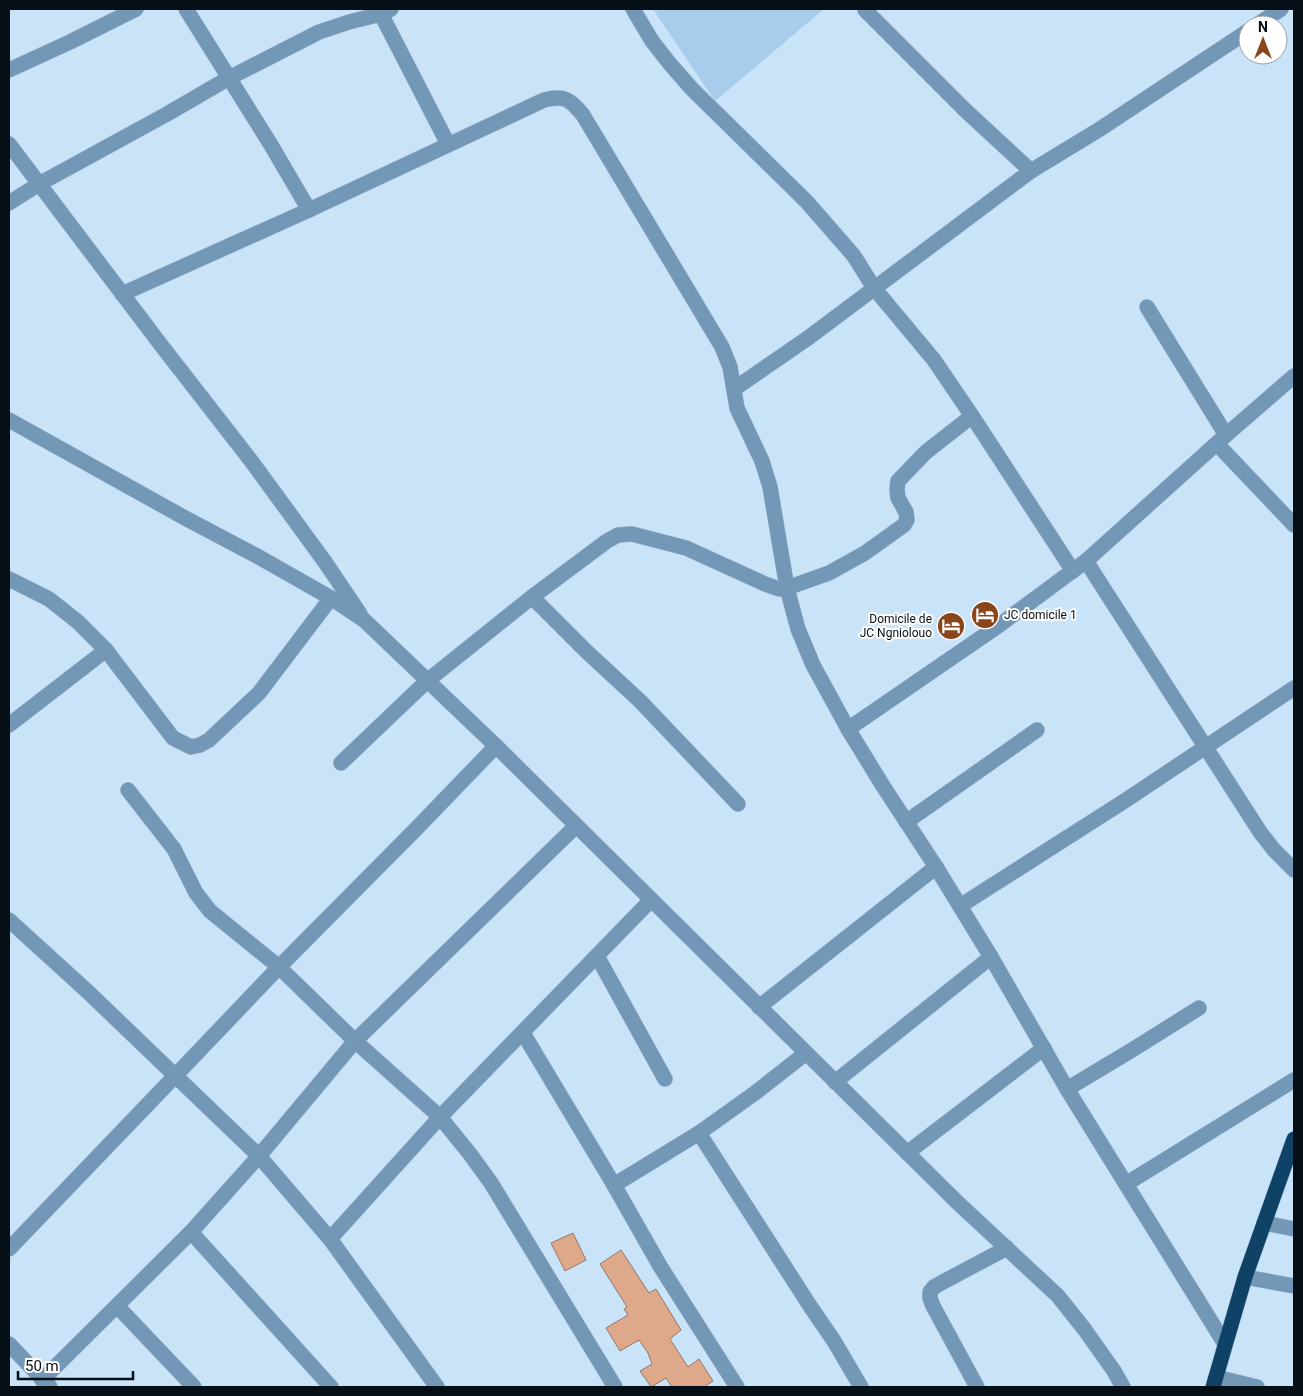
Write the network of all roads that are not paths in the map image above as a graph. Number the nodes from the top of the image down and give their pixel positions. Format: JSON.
{"nodes":[{"id":1,"x":136,"y":9,"type":"edge"},
{"id":2,"x":186,"y":9,"type":"edge"},
{"id":3,"x":633,"y":9,"type":"edge"},
{"id":4,"x":866,"y":10,"type":"edge"},
{"id":5,"x":386,"y":11,"type":"edge"},
{"id":6,"x":1238,"y":38,"type":"edge"},
{"id":7,"x":9,"y":70,"type":"edge"},
{"id":8,"x":228,"y":78,"type":"junction"},
{"id":9,"x":9,"y":144,"type":"edge"},
{"id":10,"x":448,"y":144,"type":"junction"},
{"id":11,"x":1031,"y":171,"type":"junction"},
{"id":12,"x":39,"y":184,"type":"junction"},
{"id":13,"x":9,"y":203,"type":"edge"},
{"id":14,"x":309,"y":210,"type":"junction"},
{"id":15,"x":874,"y":288,"type":"junction"},
{"id":16,"x":122,"y":294,"type":"junction"},
{"id":17,"x":1147,"y":307,"type":"dead end"},
{"id":18,"x":1294,"y":376,"type":"edge"},
{"id":19,"x":734,"y":389,"type":"junction"},
{"id":20,"x":972,"y":416,"type":"junction"},
{"id":21,"x":9,"y":420,"type":"edge"},
{"id":22,"x":1221,"y":439,"type":"junction"},
{"id":23,"x":1294,"y":525,"type":"edge"},
{"id":24,"x":1086,"y":561,"type":"junction"},
{"id":25,"x":1073,"y":571,"type":"junction"},
{"id":26,"x":9,"y":579,"type":"edge"},
{"id":27,"x":787,"y":588,"type":"junction"},
{"id":28,"x":532,"y":597,"type":"junction"},
{"id":29,"x":331,"y":598,"type":"junction"},
{"id":30,"x":364,"y":620,"type":"junction"},
{"id":31,"x":106,"y":650,"type":"junction"},
{"id":32,"x":427,"y":681,"type":"junction"},
{"id":33,"x":1294,"y":688,"type":"edge"},
{"id":34,"x":9,"y":725,"type":"edge"},
{"id":35,"x":848,"y":729,"type":"junction"},
{"id":36,"x":1037,"y":730,"type":"dead end"},
{"id":37,"x":496,"y":746,"type":"junction"},
{"id":38,"x":1205,"y":747,"type":"junction"},
{"id":39,"x":341,"y":763,"type":"dead end"},
{"id":40,"x":128,"y":790,"type":"dead end"},
{"id":41,"x":738,"y":804,"type":"dead end"},
{"id":42,"x":906,"y":822,"type":"junction"},
{"id":43,"x":576,"y":826,"type":"junction"},
{"id":44,"x":936,"y":867,"type":"junction"},
{"id":45,"x":1294,"y":870,"type":"edge"},
{"id":46,"x":651,"y":900,"type":"junction"},
{"id":47,"x":960,"y":906,"type":"junction"},
{"id":48,"x":9,"y":920,"type":"edge"},
{"id":49,"x":597,"y":956,"type":"junction"},
{"id":50,"x":990,"y":957,"type":"junction"},
{"id":51,"x":279,"y":967,"type":"junction"},
{"id":52,"x":759,"y":1007,"type":"junction"},
{"id":53,"x":1199,"y":1008,"type":"dead end"},
{"id":54,"x":523,"y":1033,"type":"junction"},
{"id":55,"x":355,"y":1041,"type":"junction"},
{"id":56,"x":1044,"y":1048,"type":"junction"},
{"id":57,"x":806,"y":1053,"type":"junction"},
{"id":58,"x":175,"y":1076,"type":"junction"},
{"id":59,"x":665,"y":1079,"type":"dead end"},
{"id":60,"x":1294,"y":1080,"type":"edge"},
{"id":61,"x":835,"y":1082,"type":"junction"},
{"id":62,"x":1067,"y":1089,"type":"junction"},
{"id":63,"x":440,"y":1118,"type":"junction"},
{"id":64,"x":699,"y":1133,"type":"junction"},
{"id":65,"x":1294,"y":1139,"type":"edge"},
{"id":66,"x":907,"y":1153,"type":"junction"},
{"id":67,"x":259,"y":1156,"type":"junction"},
{"id":68,"x":1126,"y":1184,"type":"junction"},
{"id":69,"x":614,"y":1185,"type":"junction"},
{"id":70,"x":1264,"y":1223,"type":"junction"},
{"id":71,"x":1294,"y":1229,"type":"edge"},
{"id":72,"x":191,"y":1232,"type":"junction"},
{"id":73,"x":330,"y":1239,"type":"junction"},
{"id":74,"x":1007,"y":1248,"type":"junction"},
{"id":75,"x":9,"y":1249,"type":"edge"},
{"id":76,"x":1246,"y":1277,"type":"junction"},
{"id":77,"x":1294,"y":1286,"type":"edge"},
{"id":78,"x":117,"y":1306,"type":"junction"},
{"id":79,"x":9,"y":1344,"type":"edge"},
{"id":80,"x":1225,"y":1344,"type":"junction"},
{"id":81,"x":1215,"y":1382,"type":"edge"},
{"id":82,"x":46,"y":1384,"type":"edge"},
{"id":83,"x":194,"y":1387,"type":"edge"},
{"id":84,"x":331,"y":1387,"type":"edge"},
{"id":85,"x":437,"y":1387,"type":"edge"},
{"id":86,"x":615,"y":1387,"type":"edge"},
{"id":87,"x":738,"y":1387,"type":"edge"},
{"id":88,"x":861,"y":1387,"type":"edge"},
{"id":89,"x":977,"y":1387,"type":"edge"},
{"id":90,"x":1123,"y":1387,"type":"edge"},
{"id":91,"x":1257,"y":1387,"type":"edge"}],
"edges":[{"from":1,"to":7,"type":"street"},
{"from":2,"to":8,"type":"street"},
{"from":3,"to":15,"type":"street"},
{"from":4,"to":11,"type":"street"},
{"from":5,"to":8,"type":"street"},
{"from":5,"to":10,"type":"street"},
{"from":6,"to":11,"type":"street"},
{"from":8,"to":12,"type":"street"},
{"from":8,"to":14,"type":"street"},
{"from":9,"to":12,"type":"street"},
{"from":10,"to":14,"type":"street"},
{"from":10,"to":19,"type":"street"},
{"from":11,"to":15,"type":"street"},
{"from":12,"to":13,"type":"street"},
{"from":12,"to":16,"type":"street"},
{"from":14,"to":16,"type":"street"},
{"from":15,"to":19,"type":"street"},
{"from":15,"to":20,"type":"street"},
{"from":16,"to":30,"type":"street"},
{"from":17,"to":22,"type":"street"},
{"from":18,"to":22,"type":"street"},
{"from":19,"to":27,"type":"street"},
{"from":20,"to":25,"type":"street"},
{"from":20,"to":27,"type":"street"},
{"from":21,"to":29,"type":"street"},
{"from":22,"to":23,"type":"street"},
{"from":22,"to":24,"type":"street"},
{"from":24,"to":25,"type":"street"},
{"from":24,"to":38,"type":"street"},
{"from":25,"to":35,"type":"street"},
{"from":26,"to":31,"type":"street"},
{"from":27,"to":28,"type":"street"},
{"from":27,"to":35,"type":"street"},
{"from":28,"to":32,"type":"street"},
{"from":28,"to":41,"type":"street"},
{"from":29,"to":30,"type":"street"},
{"from":29,"to":31,"type":"street"},
{"from":30,"to":32,"type":"street"},
{"from":31,"to":34,"type":"street"},
{"from":32,"to":37,"type":"street"},
{"from":32,"to":39,"type":"street"},
{"from":33,"to":38,"type":"street"},
{"from":35,"to":42,"type":"street"},
{"from":36,"to":42,"type":"street"},
{"from":37,"to":43,"type":"street"},
{"from":37,"to":51,"type":"street"},
{"from":38,"to":45,"type":"street"},
{"from":38,"to":47,"type":"street"},
{"from":40,"to":51,"type":"street"},
{"from":42,"to":44,"type":"street"},
{"from":43,"to":46,"type":"street"},
{"from":43,"to":55,"type":"street"},
{"from":44,"to":47,"type":"street"},
{"from":44,"to":52,"type":"street"},
{"from":46,"to":49,"type":"street"},
{"from":46,"to":52,"type":"street"},
{"from":47,"to":50,"type":"street"},
{"from":48,"to":58,"type":"street"},
{"from":49,"to":54,"type":"street"},
{"from":49,"to":59,"type":"street"},
{"from":50,"to":56,"type":"street"},
{"from":50,"to":61,"type":"street"},
{"from":51,"to":55,"type":"street"},
{"from":51,"to":58,"type":"street"},
{"from":52,"to":57,"type":"street"},
{"from":53,"to":62,"type":"street"},
{"from":54,"to":63,"type":"street"},
{"from":54,"to":69,"type":"street"},
{"from":55,"to":63,"type":"street"},
{"from":55,"to":67,"type":"street"},
{"from":56,"to":62,"type":"street"},
{"from":56,"to":66,"type":"street"},
{"from":57,"to":61,"type":"street"},
{"from":57,"to":64,"type":"street"},
{"from":58,"to":67,"type":"street"},
{"from":58,"to":75,"type":"street"},
{"from":60,"to":68,"type":"street"},
{"from":61,"to":66,"type":"street"},
{"from":62,"to":68,"type":"street"},
{"from":63,"to":73,"type":"street"},
{"from":63,"to":86,"type":"street"},
{"from":64,"to":69,"type":"street"},
{"from":64,"to":88,"type":"street"},
{"from":65,"to":70,"type":"highway"},
{"from":66,"to":74,"type":"street"},
{"from":67,"to":72,"type":"street"},
{"from":67,"to":73,"type":"street"},
{"from":68,"to":80,"type":"street"},
{"from":69,"to":87,"type":"street"},
{"from":70,"to":71,"type":"street"},
{"from":70,"to":76,"type":"highway"},
{"from":72,"to":78,"type":"street"},
{"from":72,"to":84,"type":"street"},
{"from":73,"to":85,"type":"street"},
{"from":74,"to":89,"type":"street"},
{"from":74,"to":90,"type":"street"},
{"from":76,"to":77,"type":"street"},
{"from":76,"to":80,"type":"highway"},
{"from":78,"to":82,"type":"street"},
{"from":78,"to":83,"type":"street"},
{"from":79,"to":82,"type":"street"},
{"from":80,"to":81,"type":"highway"},
{"from":81,"to":91,"type":"street"}]}
